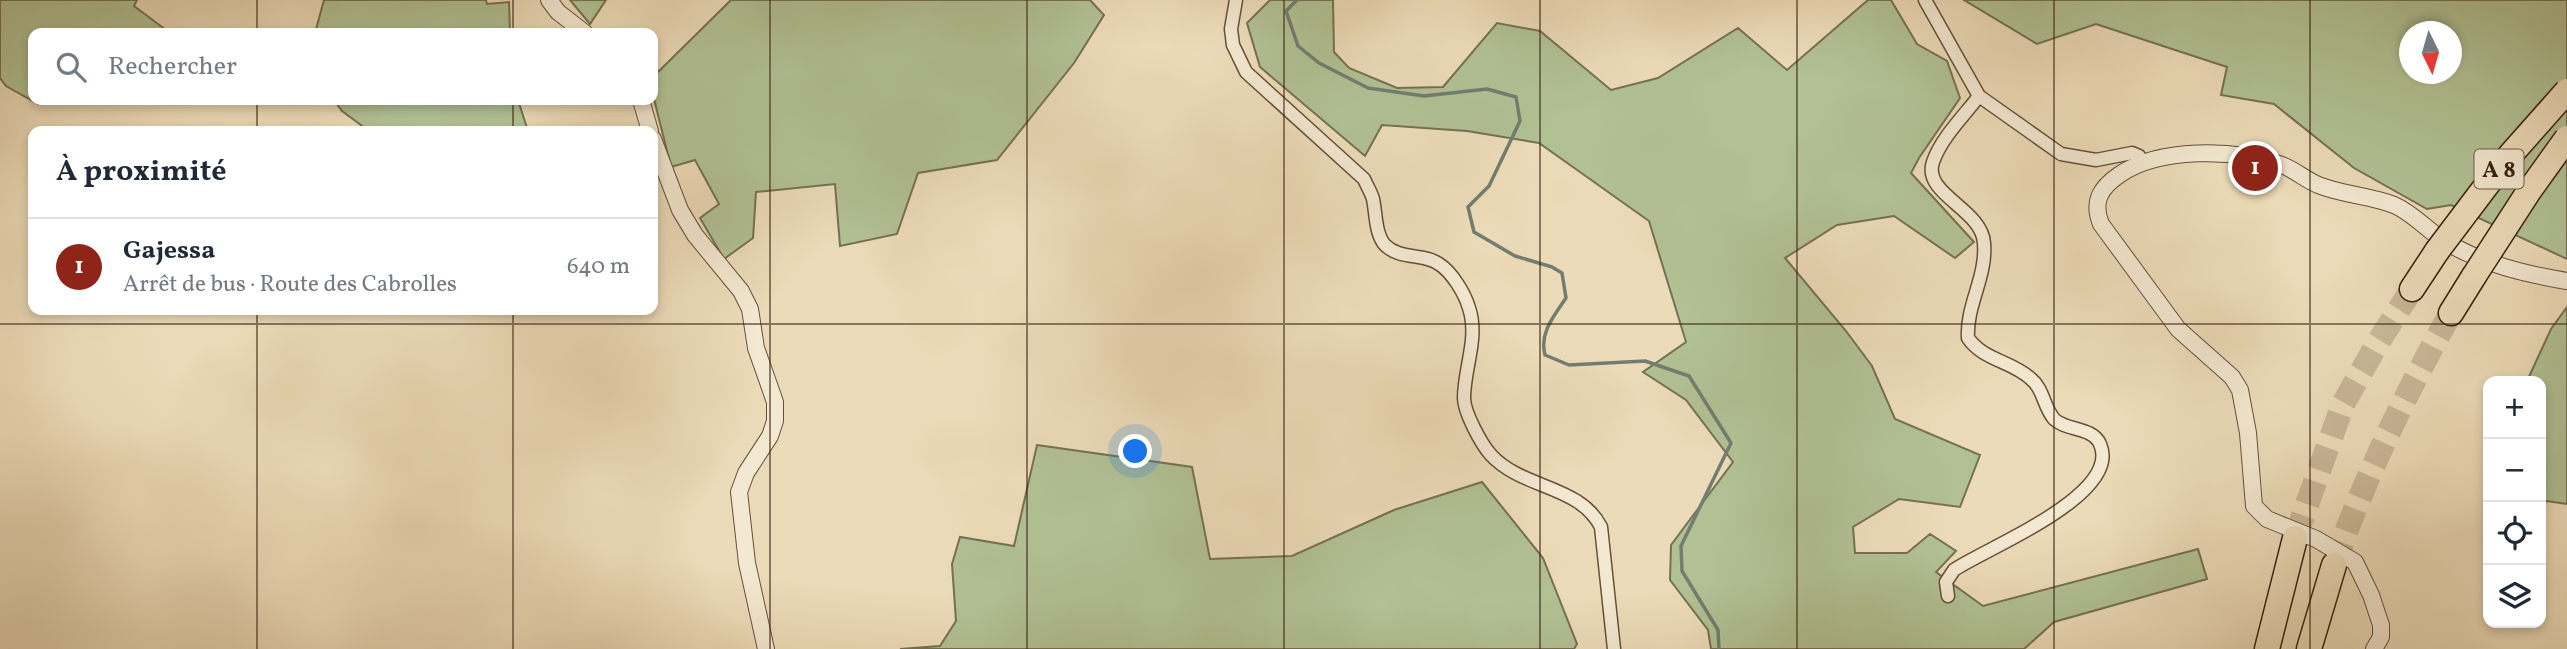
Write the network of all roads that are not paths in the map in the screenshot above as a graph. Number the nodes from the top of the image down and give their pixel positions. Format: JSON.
{"nodes":[{"id":1,"x":549,"y":0,"type":"edge"},
{"id":2,"x":1236,"y":0,"type":"edge"},
{"id":3,"x":1925,"y":0,"type":"edge"},
{"id":4,"x":579,"y":28,"type":"edge"},
{"id":5,"x":2567,"y":91,"type":"edge"},
{"id":6,"x":1979,"y":96,"type":"junction"},
{"id":7,"x":642,"y":105,"type":"edge"},
{"id":8,"x":649,"y":126,"type":"edge"},
{"id":9,"x":2567,"y":138,"type":"edge"},
{"id":10,"x":658,"y":152,"type":"edge"},
{"id":11,"x":2143,"y":163,"type":"junction"},
{"id":12,"x":2567,"y":281,"type":"edge"},
{"id":13,"x":2412,"y":289,"type":"tunnel mouth"},
{"id":14,"x":2451,"y":313,"type":"tunnel mouth"},
{"id":15,"x":2295,"y":538,"type":"tunnel mouth"},
{"id":16,"x":2334,"y":565,"type":"tunnel mouth"},
{"id":17,"x":1948,"y":596,"type":"dead end"},
{"id":18,"x":766,"y":649,"type":"edge"},
{"id":19,"x":1614,"y":649,"type":"edge"},
{"id":20,"x":2267,"y":649,"type":"edge"},
{"id":21,"x":2309,"y":649,"type":"edge"},
{"id":22,"x":2374,"y":649,"type":"edge"}],
"edges":[{"from":1,"to":4,"type":"street"},
{"from":2,"to":19,"type":"street"},
{"from":3,"to":6,"type":"street"},
{"from":5,"to":13,"type":"highway","number":"A 8","bridge":true},
{"from":6,"to":11,"type":"street"},
{"from":6,"to":17,"type":"street"},
{"from":7,"to":8,"type":"street"},
{"from":9,"to":14,"type":"highway","number":"A 8","bridge":true},
{"from":10,"to":18,"type":"street"},
{"from":11,"to":12,"type":"street"},
{"from":11,"to":22,"type":"street"},
{"from":15,"to":20,"type":"highway"},
{"from":16,"to":21,"type":"highway"}]}
